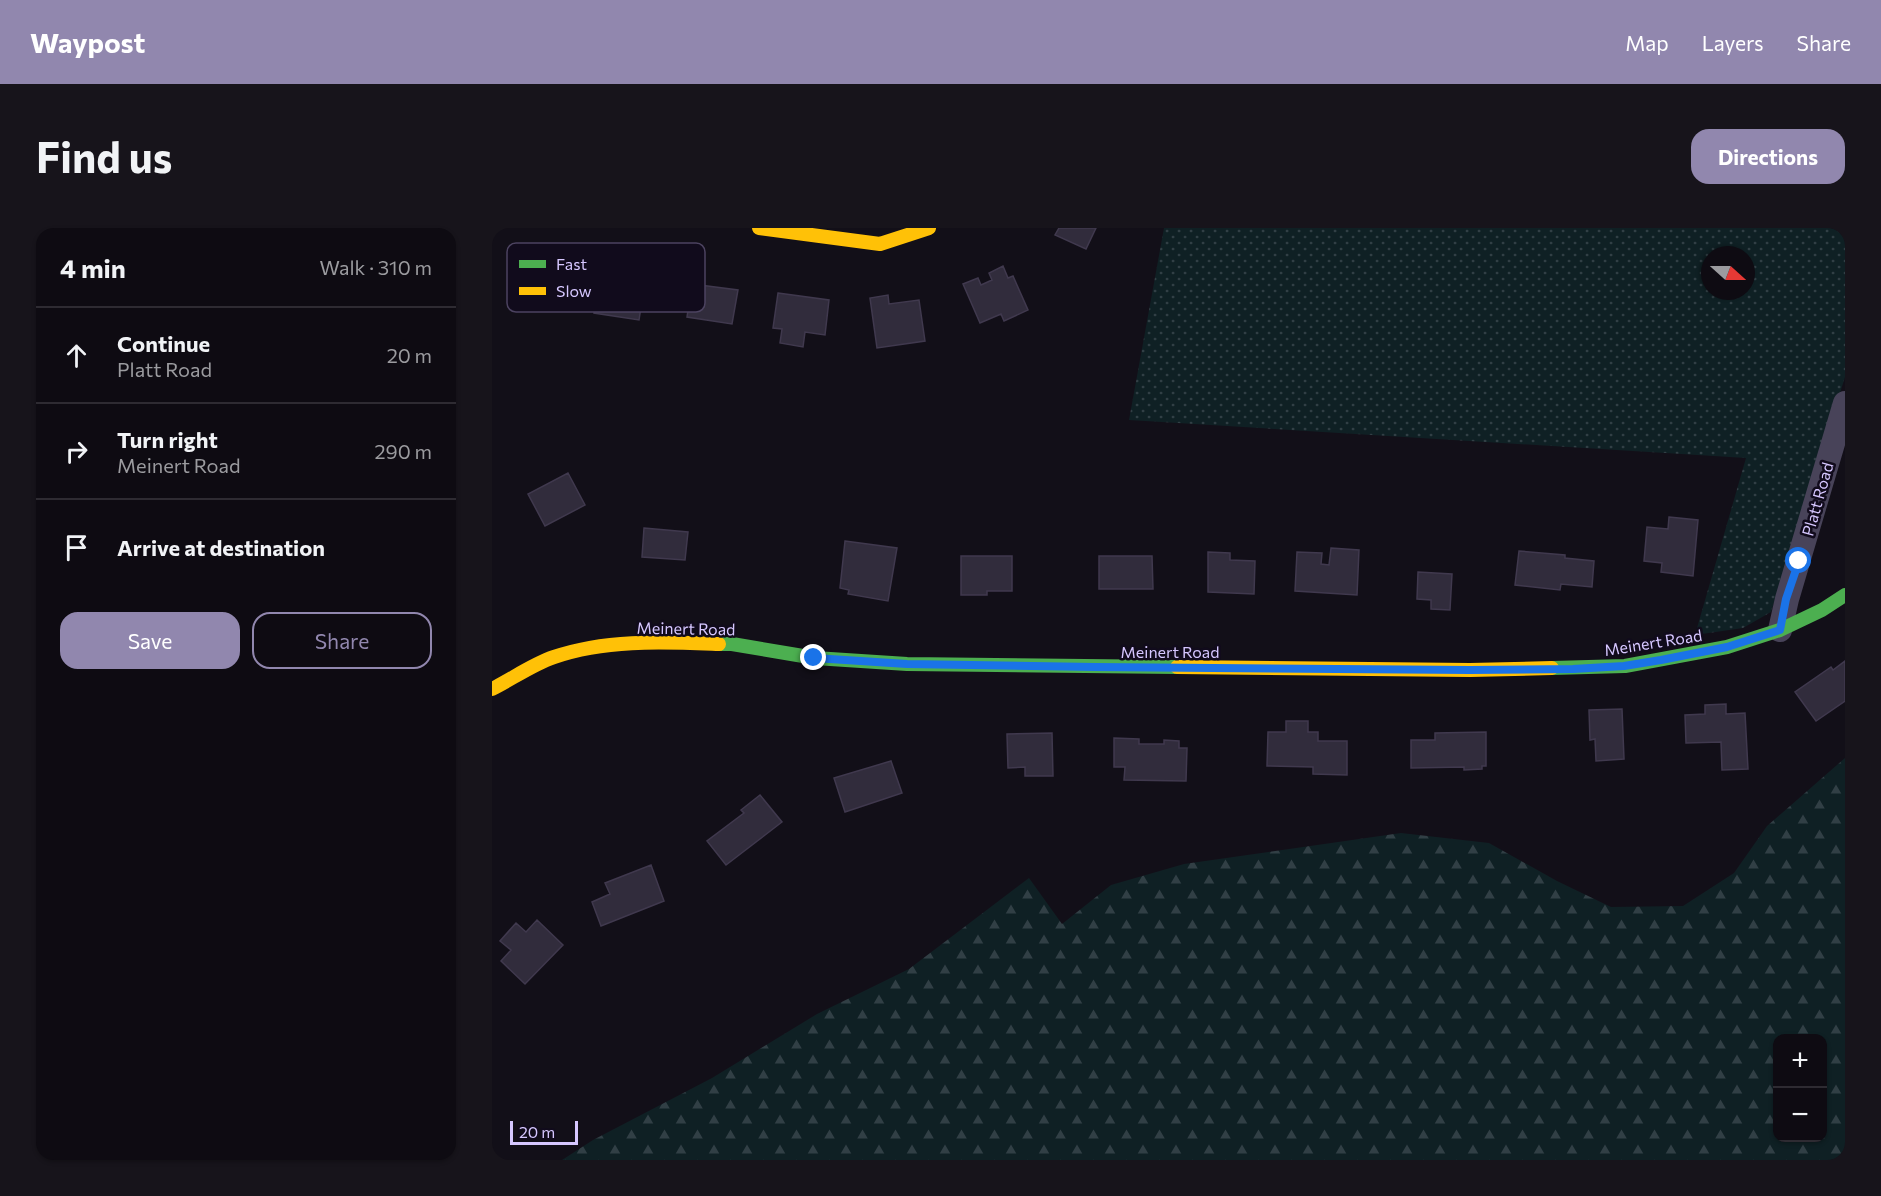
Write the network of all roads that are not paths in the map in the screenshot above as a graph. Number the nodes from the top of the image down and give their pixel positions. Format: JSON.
{"nodes":[{"id":1,"x":759,"y":228,"type":"edge"},
{"id":2,"x":929,"y":228,"type":"edge"},
{"id":3,"x":1845,"y":403,"type":"edge"},
{"id":4,"x":1845,"y":595,"type":"edge"},
{"id":5,"x":1780,"y":630,"type":"junction"},
{"id":6,"x":492,"y":689,"type":"edge"}],
"edges":[{"from":1,"to":2,"type":"street"},
{"from":3,"to":5,"type":"street","name":"Platt Road"},
{"from":4,"to":5,"type":"street","name":"Meinert Road"},
{"from":5,"to":6,"type":"street","name":"Meinert Road"}]}
